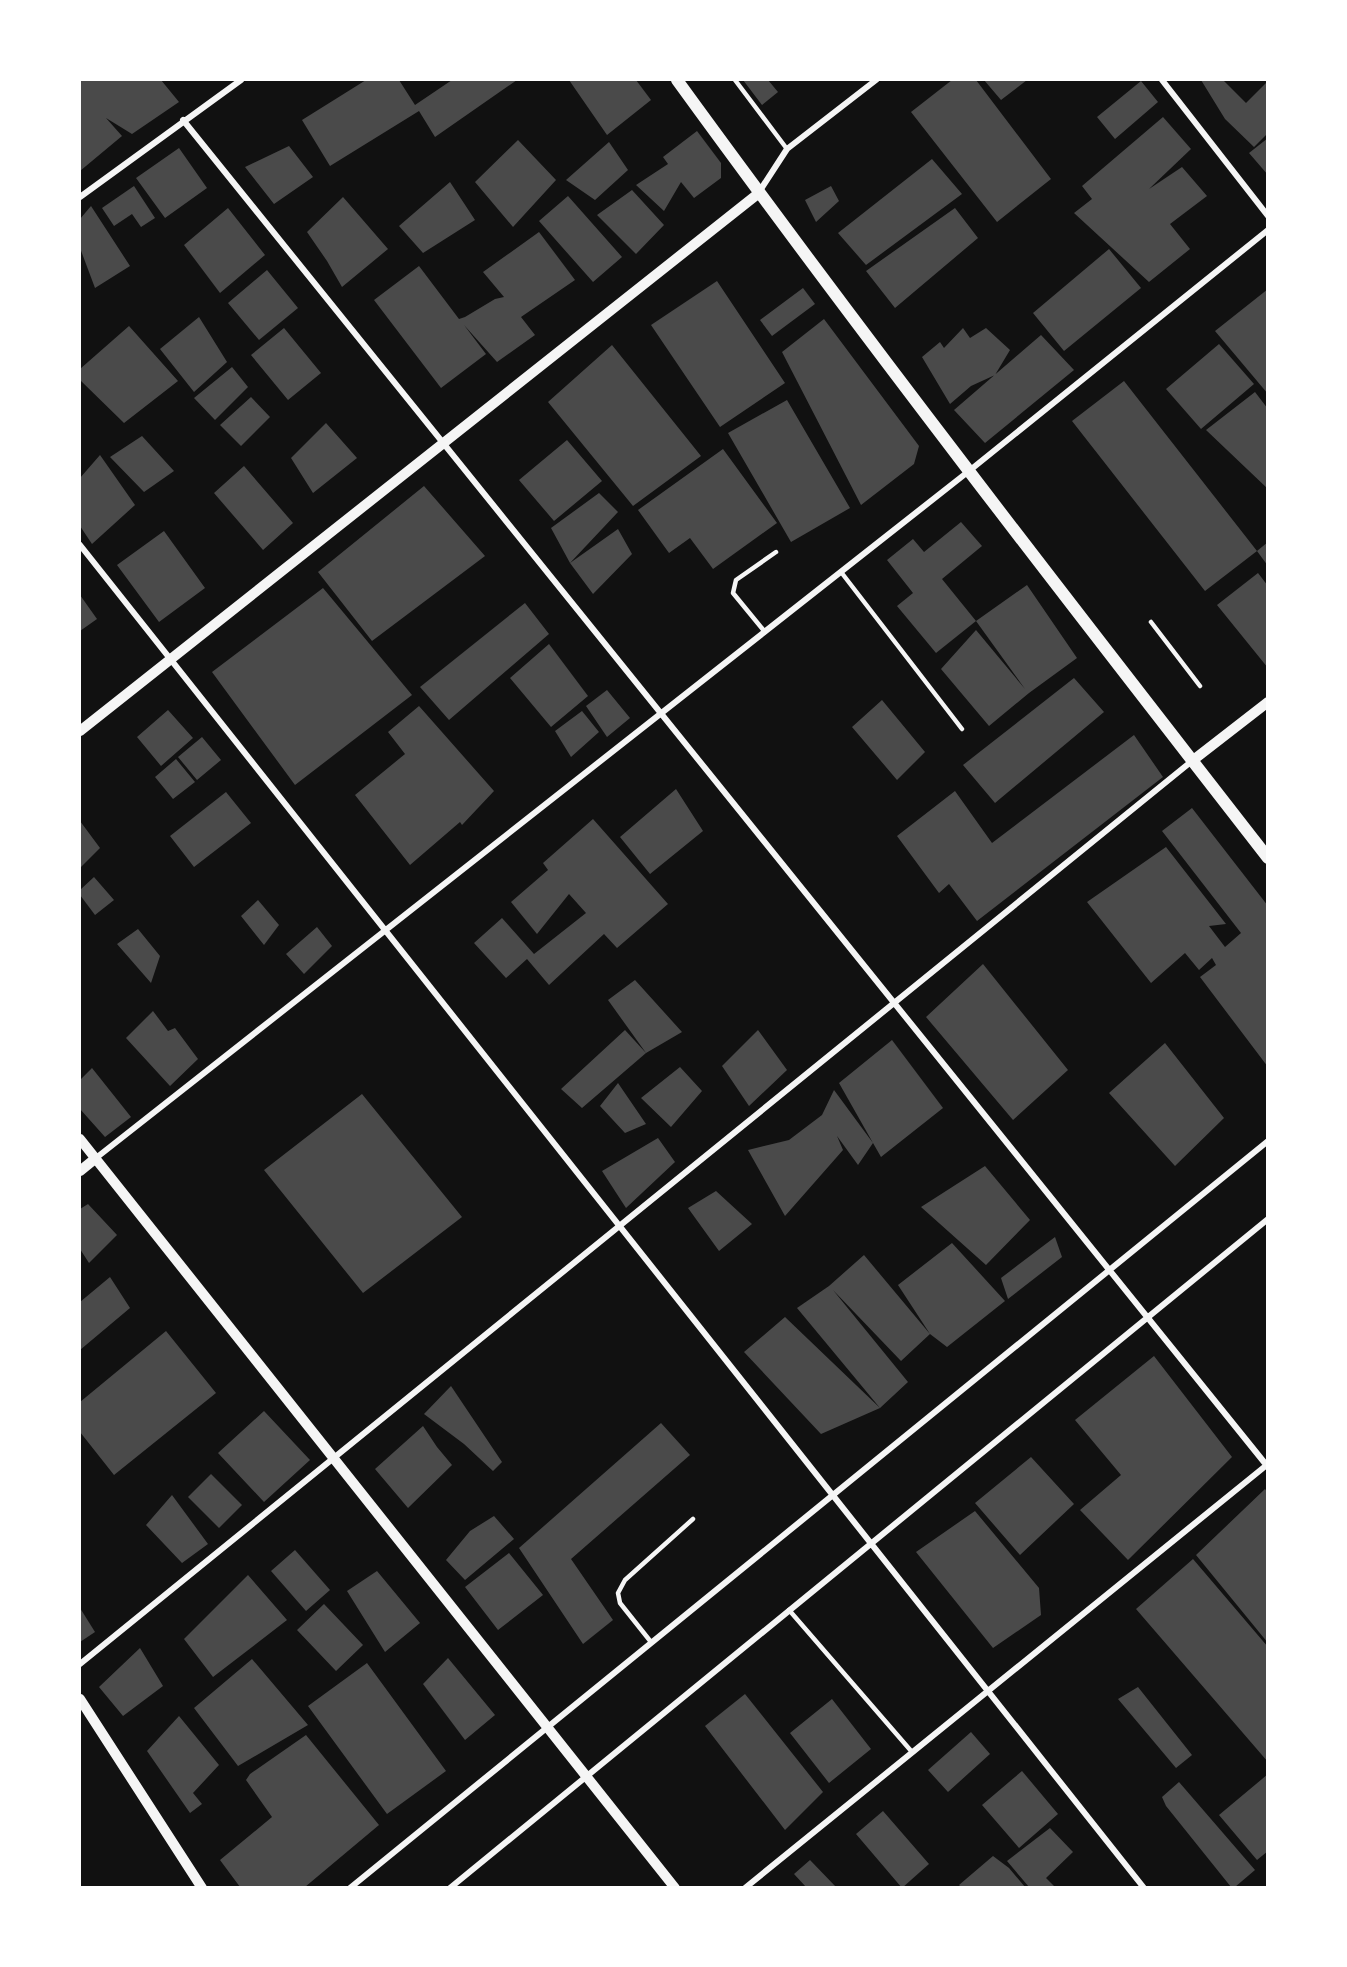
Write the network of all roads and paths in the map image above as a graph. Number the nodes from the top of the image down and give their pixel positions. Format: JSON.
{"nodes":[{"id":1,"x":241,"y":80,"type":"edge"},
{"id":2,"x":735,"y":80,"type":"edge"},
{"id":3,"x":876,"y":80,"type":"edge"},
{"id":4,"x":1162,"y":80,"type":"edge"},
{"id":5,"x":681,"y":81,"type":"edge"},
{"id":6,"x":183,"y":120,"type":"junction"},
{"id":7,"x":787,"y":149,"type":"junction"},
{"id":8,"x":759,"y":193,"type":"junction"},
{"id":9,"x":80,"y":197,"type":"edge"},
{"id":10,"x":1268,"y":216,"type":"edge"},
{"id":11,"x":1268,"y":230,"type":"edge"},
{"id":12,"x":444,"y":442,"type":"junction"},
{"id":13,"x":969,"y":471,"type":"junction"},
{"id":14,"x":80,"y":545,"type":"edge"},
{"id":15,"x":776,"y":552,"type":"dead end"},
{"id":16,"x":841,"y":572,"type":"junction"},
{"id":17,"x":1152,"y":622,"type":"dead end"},
{"id":18,"x":765,"y":632,"type":"junction"},
{"id":19,"x":171,"y":659,"type":"junction"},
{"id":20,"x":1200,"y":686,"type":"dead end"},
{"id":21,"x":1268,"y":702,"type":"edge"},
{"id":22,"x":661,"y":714,"type":"junction"},
{"id":23,"x":962,"y":729,"type":"dead end"},
{"id":24,"x":80,"y":731,"type":"edge"},
{"id":25,"x":1192,"y":761,"type":"junction"},
{"id":26,"x":1268,"y":858,"type":"edge"},
{"id":27,"x":385,"y":931,"type":"junction"},
{"id":28,"x":894,"y":1003,"type":"junction"},
{"id":29,"x":80,"y":1139,"type":"edge"},
{"id":30,"x":1268,"y":1141,"type":"edge"},
{"id":31,"x":96,"y":1158,"type":"junction"},
{"id":32,"x":80,"y":1171,"type":"edge"},
{"id":33,"x":1268,"y":1219,"type":"edge"},
{"id":34,"x":619,"y":1226,"type":"junction"},
{"id":35,"x":1109,"y":1270,"type":"junction"},
{"id":36,"x":1147,"y":1318,"type":"junction"},
{"id":37,"x":334,"y":1457,"type":"junction"},
{"id":38,"x":1267,"y":1465,"type":"edge"},
{"id":39,"x":832,"y":1495,"type":"junction"},
{"id":40,"x":693,"y":1519,"type":"dead end"},
{"id":41,"x":871,"y":1543,"type":"junction"},
{"id":42,"x":789,"y":1610,"type":"junction"},
{"id":43,"x":651,"y":1642,"type":"junction"},
{"id":44,"x":80,"y":1664,"type":"edge"},
{"id":45,"x":988,"y":1690,"type":"junction"},
{"id":46,"x":80,"y":1699,"type":"edge"},
{"id":47,"x":548,"y":1727,"type":"junction"},
{"id":48,"x":912,"y":1752,"type":"junction"},
{"id":49,"x":586,"y":1776,"type":"junction"},
{"id":50,"x":202,"y":1887,"type":"edge"},
{"id":51,"x":350,"y":1887,"type":"edge"},
{"id":52,"x":450,"y":1887,"type":"edge"},
{"id":53,"x":675,"y":1887,"type":"edge"},
{"id":54,"x":745,"y":1887,"type":"edge"},
{"id":55,"x":1144,"y":1887,"type":"edge"}],
"edges":[{"from":1,"to":6,"type":"street"},
{"from":2,"to":7,"type":"lane"},
{"from":3,"to":7,"type":"street"},
{"from":4,"to":10,"type":"street"},
{"from":5,"to":8,"type":"main road"},
{"from":6,"to":9,"type":"street"},
{"from":6,"to":12,"type":"street"},
{"from":7,"to":8,"type":"street"},
{"from":8,"to":12,"type":"street"},
{"from":8,"to":13,"type":"main road"},
{"from":11,"to":13,"type":"street"},
{"from":12,"to":19,"type":"street"},
{"from":12,"to":22,"type":"street"},
{"from":13,"to":16,"type":"street"},
{"from":13,"to":25,"type":"main road"},
{"from":14,"to":19,"type":"street"},
{"from":15,"to":18,"type":"lane"},
{"from":16,"to":18,"type":"street"},
{"from":16,"to":23,"type":"lane"},
{"from":17,"to":20,"type":"lane"},
{"from":18,"to":22,"type":"street"},
{"from":19,"to":24,"type":"street"},
{"from":19,"to":27,"type":"street"},
{"from":21,"to":25,"type":"street"},
{"from":22,"to":27,"type":"street"},
{"from":22,"to":28,"type":"street"},
{"from":25,"to":26,"type":"main road"},
{"from":25,"to":28,"type":"street"},
{"from":27,"to":31,"type":"street"},
{"from":27,"to":34,"type":"street"},
{"from":28,"to":34,"type":"street"},
{"from":28,"to":35,"type":"street"},
{"from":29,"to":31,"type":"street"},
{"from":30,"to":35,"type":"street"},
{"from":31,"to":32,"type":"street"},
{"from":31,"to":37,"type":"street"},
{"from":33,"to":36,"type":"street"},
{"from":34,"to":37,"type":"street"},
{"from":34,"to":39,"type":"street"},
{"from":35,"to":36,"type":"street"},
{"from":35,"to":39,"type":"street"},
{"from":36,"to":38,"type":"street"},
{"from":36,"to":41,"type":"street"},
{"from":37,"to":44,"type":"street"},
{"from":37,"to":47,"type":"street"},
{"from":38,"to":45,"type":"street"},
{"from":39,"to":41,"type":"street"},
{"from":39,"to":43,"type":"street"},
{"from":40,"to":43,"type":"lane"},
{"from":41,"to":42,"type":"street"},
{"from":41,"to":45,"type":"street"},
{"from":42,"to":48,"type":"lane"},
{"from":42,"to":49,"type":"street"},
{"from":43,"to":47,"type":"street"},
{"from":45,"to":48,"type":"street"},
{"from":45,"to":55,"type":"street"},
{"from":46,"to":50,"type":"street"},
{"from":47,"to":49,"type":"street"},
{"from":47,"to":51,"type":"street"},
{"from":48,"to":54,"type":"street"},
{"from":49,"to":52,"type":"street"},
{"from":49,"to":53,"type":"street"}]}
